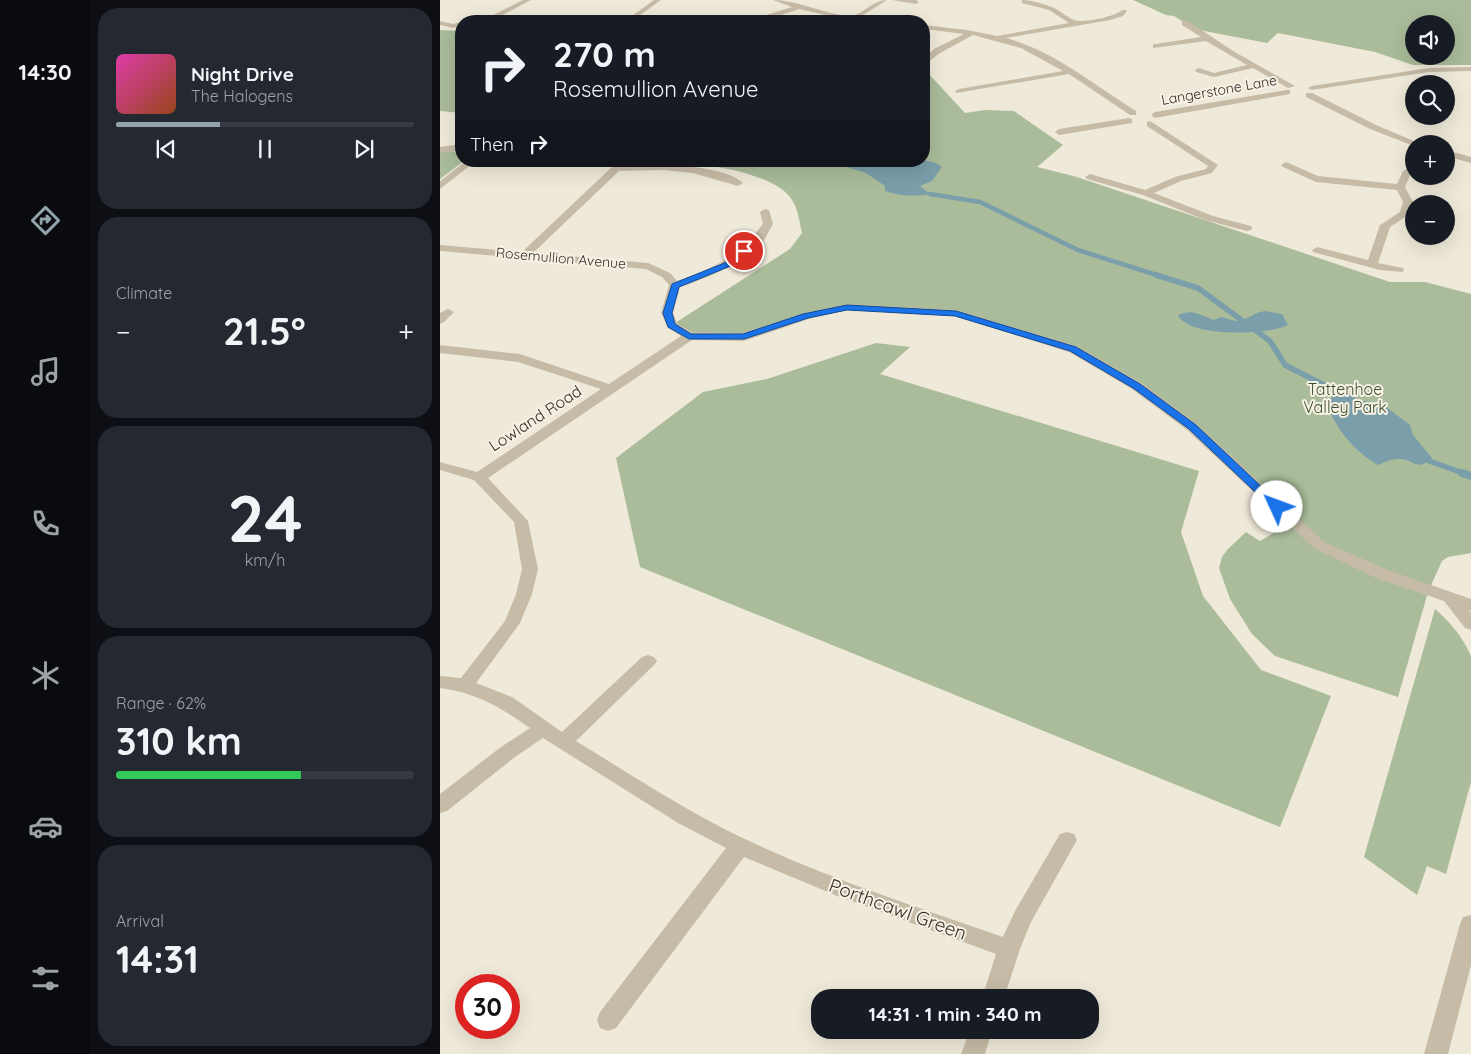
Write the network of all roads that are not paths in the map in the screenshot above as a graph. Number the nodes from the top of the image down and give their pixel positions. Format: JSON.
{"nodes":[{"id":1,"x":528,"y":0,"type":"edge"},
{"id":2,"x":658,"y":0,"type":"edge"},
{"id":3,"x":776,"y":0,"type":"edge"},
{"id":4,"x":884,"y":0,"type":"edge"},
{"id":5,"x":895,"y":0,"type":"edge"},
{"id":6,"x":1026,"y":0,"type":"edge"},
{"id":7,"x":916,"y":2,"type":"dead end"},
{"id":8,"x":799,"y":7,"type":"junction"},
{"id":9,"x":1124,"y":11,"type":"dead end"},
{"id":10,"x":497,"y":15,"type":"edge"},
{"id":11,"x":637,"y":15,"type":"edge"},
{"id":12,"x":771,"y":15,"type":"edge"},
{"id":13,"x":834,"y":15,"type":"edge"},
{"id":14,"x":859,"y":15,"type":"edge"},
{"id":15,"x":440,"y":23,"type":"edge"},
{"id":16,"x":1185,"y":23,"type":"dead end"},
{"id":17,"x":1076,"y":24,"type":"junction"},
{"id":18,"x":455,"y":25,"type":"edge"},
{"id":19,"x":930,"y":28,"type":"edge"},
{"id":20,"x":971,"y":32,"type":"junction"},
{"id":21,"x":996,"y":38,"type":"junction"},
{"id":22,"x":1209,"y":38,"type":"junction"},
{"id":23,"x":1146,"y":41,"type":"dead end"},
{"id":24,"x":1156,"y":46,"type":"junction"},
{"id":25,"x":1172,"y":54,"type":"dead end"},
{"id":26,"x":930,"y":57,"type":"edge"},
{"id":27,"x":1253,"y":66,"type":"junction"},
{"id":28,"x":1471,"y":69,"type":"edge"},
{"id":29,"x":1199,"y":70,"type":"dead end"},
{"id":30,"x":1068,"y":72,"type":"junction"},
{"id":31,"x":1214,"y":75,"type":"junction"},
{"id":32,"x":1206,"y":79,"type":"dead end"},
{"id":33,"x":959,"y":91,"type":"dead end"},
{"id":34,"x":1300,"y":91,"type":"junction"},
{"id":35,"x":1137,"y":115,"type":"junction"},
{"id":36,"x":1153,"y":119,"type":"junction"},
{"id":37,"x":1059,"y":132,"type":"dead end"},
{"id":38,"x":1405,"y":139,"type":"edge"},
{"id":39,"x":455,"y":148,"type":"edge"},
{"id":40,"x":440,"y":150,"type":"edge"},
{"id":41,"x":1455,"y":156,"type":"edge"},
{"id":42,"x":1471,"y":160,"type":"edge"},
{"id":43,"x":1286,"y":165,"type":"dead end"},
{"id":44,"x":464,"y":167,"type":"edge"},
{"id":45,"x":640,"y":167,"type":"edge"},
{"id":46,"x":672,"y":167,"type":"edge"},
{"id":47,"x":718,"y":174,"type":"junction"},
{"id":48,"x":1405,"y":175,"type":"edge"},
{"id":49,"x":1090,"y":177,"type":"dead end"},
{"id":50,"x":704,"y":181,"type":"dead end"},
{"id":51,"x":738,"y":183,"type":"dead end"},
{"id":52,"x":440,"y":186,"type":"edge"},
{"id":53,"x":1400,"y":187,"type":"junction"},
{"id":54,"x":1146,"y":194,"type":"junction"},
{"id":55,"x":765,"y":212,"type":"dead end"},
{"id":56,"x":1247,"y":228,"type":"dead end"},
{"id":57,"x":740,"y":237,"type":"dead end"},
{"id":58,"x":759,"y":239,"type":"junction"},
{"id":59,"x":440,"y":248,"type":"edge"},
{"id":60,"x":1317,"y":250,"type":"dead end"},
{"id":61,"x":525,"y":255,"type":"junction"},
{"id":62,"x":1372,"y":264,"type":"junction"},
{"id":63,"x":1399,"y":270,"type":"dead end"},
{"id":64,"x":675,"y":286,"type":"junction"},
{"id":65,"x":689,"y":336,"type":"junction"},
{"id":66,"x":440,"y":349,"type":"edge"},
{"id":67,"x":612,"y":389,"type":"junction"},
{"id":68,"x":440,"y":466,"type":"edge"},
{"id":69,"x":479,"y":477,"type":"junction"},
{"id":70,"x":1451,"y":600,"type":"junction"},
{"id":71,"x":1471,"y":606,"type":"edge"},
{"id":72,"x":1471,"y":624,"type":"edge"},
{"id":73,"x":648,"y":661,"type":"dead end"},
{"id":74,"x":440,"y":682,"type":"edge"},
{"id":75,"x":465,"y":686,"type":"junction"},
{"id":76,"x":544,"y":728,"type":"junction"},
{"id":77,"x":563,"y":742,"type":"junction"},
{"id":78,"x":440,"y":805,"type":"edge"},
{"id":79,"x":1067,"y":840,"type":"dead end"},
{"id":80,"x":740,"y":846,"type":"junction"},
{"id":81,"x":1471,"y":924,"type":"edge"},
{"id":82,"x":1008,"y":949,"type":"junction"},
{"id":83,"x":995,"y":989,"type":"edge"},
{"id":84,"x":608,"y":1020,"type":"dead end"},
{"id":85,"x":978,"y":1039,"type":"edge"},
{"id":86,"x":973,"y":1054,"type":"edge"},
{"id":87,"x":1436,"y":1054,"type":"edge"}],
"edges":[{"from":1,"to":10,"type":"street"},
{"from":2,"to":11,"type":"street"},
{"from":3,"to":8,"type":"street"},
{"from":4,"to":14,"type":"street"},
{"from":5,"to":7,"type":"street"},
{"from":6,"to":17,"type":"street"},
{"from":8,"to":12,"type":"street"},
{"from":8,"to":13,"type":"street"},
{"from":9,"to":17,"type":"street"},
{"from":15,"to":18,"type":"street"},
{"from":16,"to":22,"type":"street"},
{"from":17,"to":21,"type":"street"},
{"from":19,"to":20,"type":"street"},
{"from":20,"to":21,"type":"street"},
{"from":20,"to":26,"type":"street"},
{"from":21,"to":30,"type":"street"},
{"from":22,"to":24,"type":"street"},
{"from":22,"to":27,"type":"street"},
{"from":23,"to":24,"type":"street"},
{"from":24,"to":25,"type":"street"},
{"from":27,"to":31,"type":"street"},
{"from":27,"to":34,"type":"street"},
{"from":28,"to":34,"type":"street","name":"Langerstone Lane"},
{"from":29,"to":31,"type":"street"},
{"from":30,"to":33,"type":"street"},
{"from":30,"to":35,"type":"street"},
{"from":31,"to":32,"type":"street"},
{"from":34,"to":36,"type":"street","name":"Langerstone Lane"},
{"from":34,"to":38,"type":"street"},
{"from":35,"to":36,"type":"street"},
{"from":35,"to":36,"type":"street"},
{"from":35,"to":37,"type":"street"},
{"from":36,"to":54,"type":"street"},
{"from":39,"to":40,"type":"street"},
{"from":41,"to":42,"type":"street"},
{"from":43,"to":53,"type":"street"},
{"from":44,"to":52,"type":"street"},
{"from":45,"to":61,"type":"street"},
{"from":46,"to":47,"type":"street"},
{"from":47,"to":50,"type":"street"},
{"from":47,"to":51,"type":"street"},
{"from":48,"to":53,"type":"street"},
{"from":49,"to":54,"type":"street"},
{"from":53,"to":62,"type":"street"},
{"from":54,"to":56,"type":"street"},
{"from":55,"to":58,"type":"street"},
{"from":57,"to":58,"type":"street"},
{"from":58,"to":64,"type":"street"},
{"from":59,"to":61,"type":"street","name":"Rosemullion Avenue"},
{"from":60,"to":62,"type":"street"},
{"from":61,"to":64,"type":"street","name":"Rosemullion Avenue"},
{"from":62,"to":63,"type":"street"},
{"from":64,"to":65,"type":"street"},
{"from":65,"to":67,"type":"street","name":"Lowland Road"},
{"from":65,"to":70,"type":"street"},
{"from":66,"to":67,"type":"street","name":"Lowland Road"},
{"from":67,"to":69,"type":"street","name":"Lowland Road"},
{"from":68,"to":69,"type":"street"},
{"from":69,"to":75,"type":"street"},
{"from":70,"to":71,"type":"street"},
{"from":70,"to":72,"type":"street"},
{"from":73,"to":77,"type":"street"},
{"from":74,"to":75,"type":"street","name":"Porthcawl Green"},
{"from":75,"to":76,"type":"street","name":"Porthcawl Green"},
{"from":76,"to":77,"type":"street","name":"Porthcawl Green"},
{"from":76,"to":78,"type":"street"},
{"from":77,"to":80,"type":"street","name":"Porthcawl Green"},
{"from":79,"to":82,"type":"street"},
{"from":80,"to":82,"type":"street","name":"Porthcawl Green"},
{"from":80,"to":84,"type":"street"},
{"from":81,"to":87,"type":"street"},
{"from":82,"to":83,"type":"street"},
{"from":85,"to":86,"type":"street"}]}
